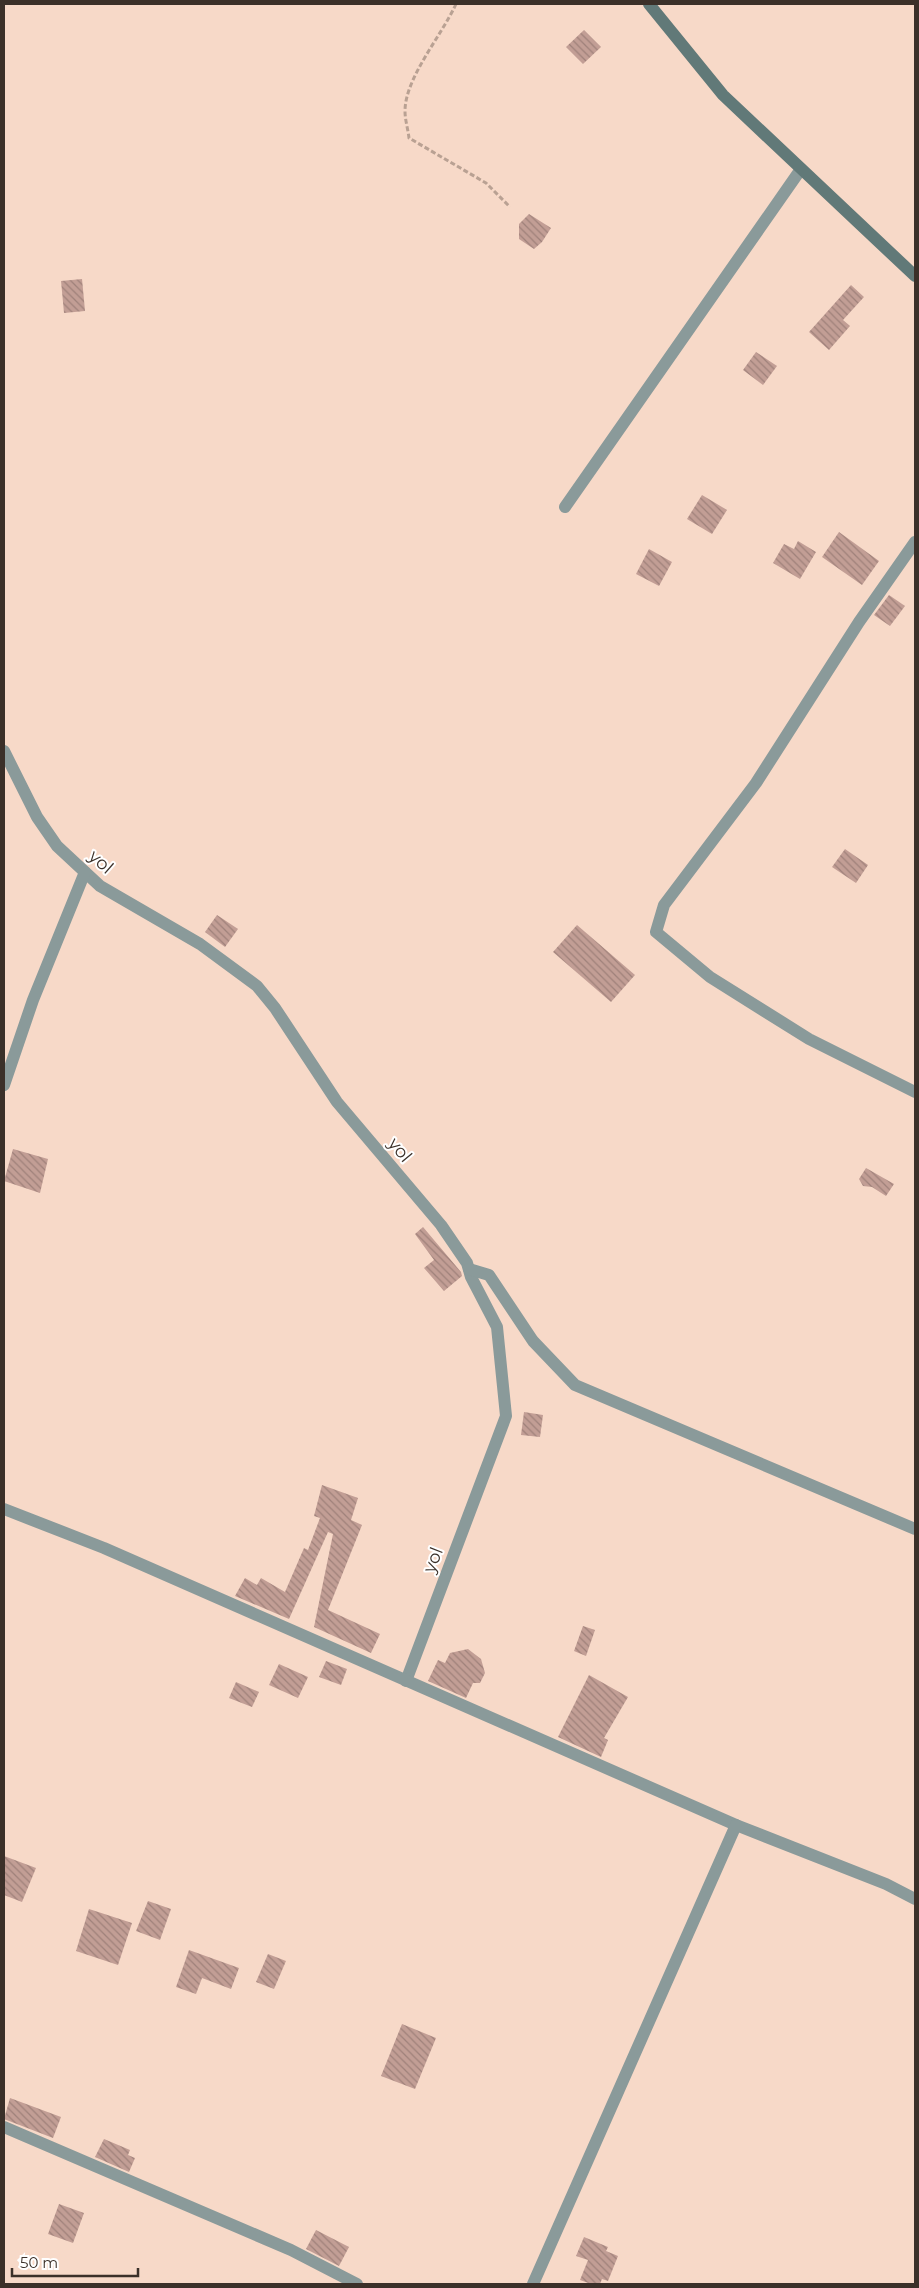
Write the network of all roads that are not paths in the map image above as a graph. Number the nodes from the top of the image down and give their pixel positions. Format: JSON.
{"nodes":[{"id":1,"x":649,"y":4,"type":"edge"},
{"id":2,"x":801,"y":169,"type":"junction"},
{"id":3,"x":915,"y":276,"type":"edge"},
{"id":4,"x":565,"y":507,"type":"dead end"},
{"id":5,"x":915,"y":542,"type":"edge"},
{"id":6,"x":4,"y":751,"type":"edge"},
{"id":7,"x":85,"y":872,"type":"junction"},
{"id":8,"x":4,"y":1085,"type":"edge"},
{"id":9,"x":915,"y":1092,"type":"edge"},
{"id":10,"x":469,"y":1270,"type":"junction"},
{"id":11,"x":4,"y":1509,"type":"edge"},
{"id":12,"x":915,"y":1529,"type":"edge"},
{"id":13,"x":406,"y":1681,"type":"junction"},
{"id":14,"x":736,"y":1825,"type":"junction"},
{"id":15,"x":915,"y":1899,"type":"edge"},
{"id":16,"x":4,"y":2127,"type":"edge"},
{"id":17,"x":357,"y":2284,"type":"edge"},
{"id":18,"x":533,"y":2284,"type":"edge"}],
"edges":[{"from":1,"to":2,"type":"main road"},
{"from":2,"to":3,"type":"main road"},
{"from":2,"to":4,"type":"street"},
{"from":5,"to":9,"type":"street"},
{"from":6,"to":7,"type":"street","name":"yol"},
{"from":7,"to":8,"type":"street"},
{"from":7,"to":10,"type":"street","name":"yol"},
{"from":10,"to":12,"type":"street"},
{"from":10,"to":13,"type":"street","name":"yol"},
{"from":11,"to":13,"type":"street"},
{"from":13,"to":14,"type":"street"},
{"from":14,"to":15,"type":"street"},
{"from":14,"to":18,"type":"street"},
{"from":16,"to":17,"type":"street"}]}
